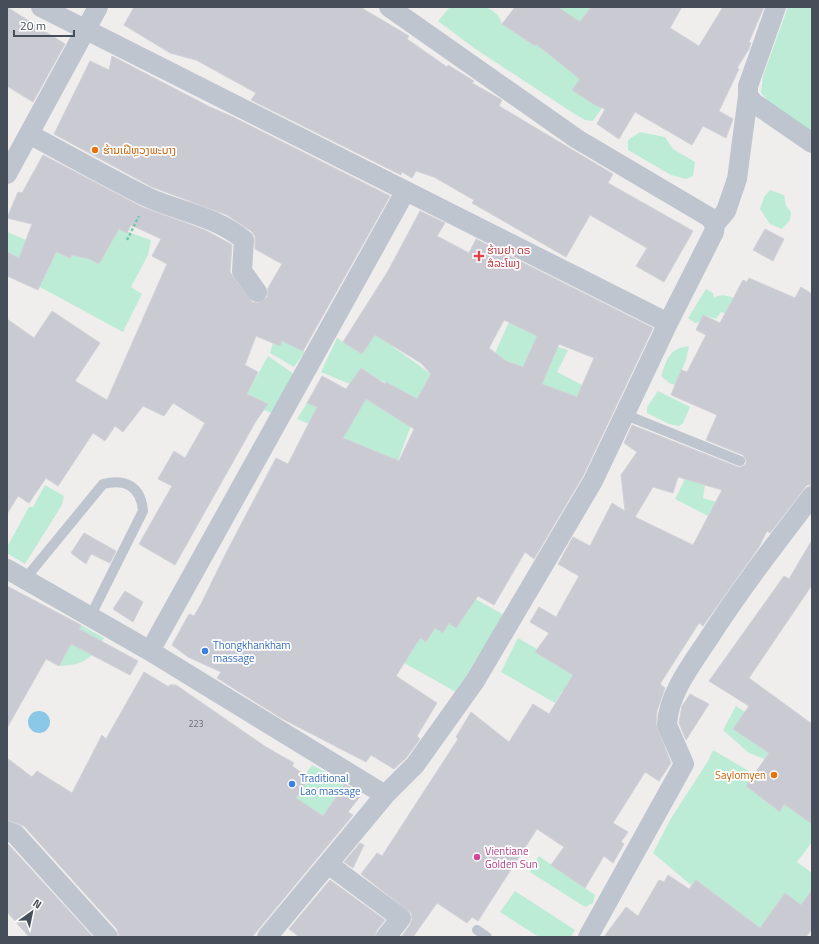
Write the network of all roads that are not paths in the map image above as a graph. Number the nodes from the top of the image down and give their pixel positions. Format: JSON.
{"nodes":[{"id":1,"x":42,"y":7,"type":"edge"},
{"id":2,"x":98,"y":7,"type":"edge"},
{"id":3,"x":389,"y":7,"type":"edge"},
{"id":4,"x":776,"y":7,"type":"edge"},
{"id":5,"x":84,"y":29,"type":"junction"},
{"id":6,"x":748,"y":96,"type":"junction"},
{"id":7,"x":29,"y":134,"type":"junction"},
{"id":8,"x":812,"y":143,"type":"edge"},
{"id":9,"x":7,"y":174,"type":"edge"},
{"id":10,"x":405,"y":192,"type":"junction"},
{"id":11,"x":714,"y":224,"type":"junction"},
{"id":12,"x":257,"y":292,"type":"dead end"},
{"id":13,"x":668,"y":323,"type":"junction"},
{"id":14,"x":626,"y":415,"type":"junction"},
{"id":15,"x":740,"y":461,"type":"dead end"},
{"id":16,"x":812,"y":496,"type":"edge"},
{"id":17,"x":7,"y":569,"type":"edge"},
{"id":18,"x":24,"y":579,"type":"junction"},
{"id":19,"x":90,"y":617,"type":"junction"},
{"id":20,"x":150,"y":651,"type":"junction"},
{"id":21,"x":385,"y":795,"type":"junction"},
{"id":22,"x":7,"y":831,"type":"edge"},
{"id":23,"x":328,"y":864,"type":"junction"},
{"id":24,"x":477,"y":930,"type":"dead end"},
{"id":25,"x":108,"y":937,"type":"edge"},
{"id":26,"x":267,"y":937,"type":"edge"},
{"id":27,"x":386,"y":937,"type":"edge"},
{"id":28,"x":487,"y":937,"type":"edge"},
{"id":29,"x":588,"y":937,"type":"edge"}],
"edges":[{"from":1,"to":5,"type":"street"},
{"from":2,"to":5,"type":"street"},
{"from":3,"to":11,"type":"street"},
{"from":4,"to":6,"type":"street"},
{"from":5,"to":7,"type":"street"},
{"from":5,"to":10,"type":"street"},
{"from":6,"to":8,"type":"street"},
{"from":6,"to":11,"type":"street"},
{"from":7,"to":9,"type":"street"},
{"from":7,"to":12,"type":"street"},
{"from":10,"to":13,"type":"street"},
{"from":10,"to":20,"type":"street"},
{"from":11,"to":13,"type":"street"},
{"from":13,"to":14,"type":"street"},
{"from":14,"to":15,"type":"lane"},
{"from":14,"to":21,"type":"street"},
{"from":16,"to":29,"type":"street"},
{"from":17,"to":18,"type":"street"},
{"from":18,"to":19,"type":"street"},
{"from":18,"to":19,"type":"lane"},
{"from":19,"to":20,"type":"street"},
{"from":20,"to":21,"type":"street"},
{"from":21,"to":23,"type":"street"},
{"from":22,"to":25,"type":"street"},
{"from":23,"to":26,"type":"street"},
{"from":23,"to":27,"type":"street"},
{"from":24,"to":28,"type":"lane"}]}
